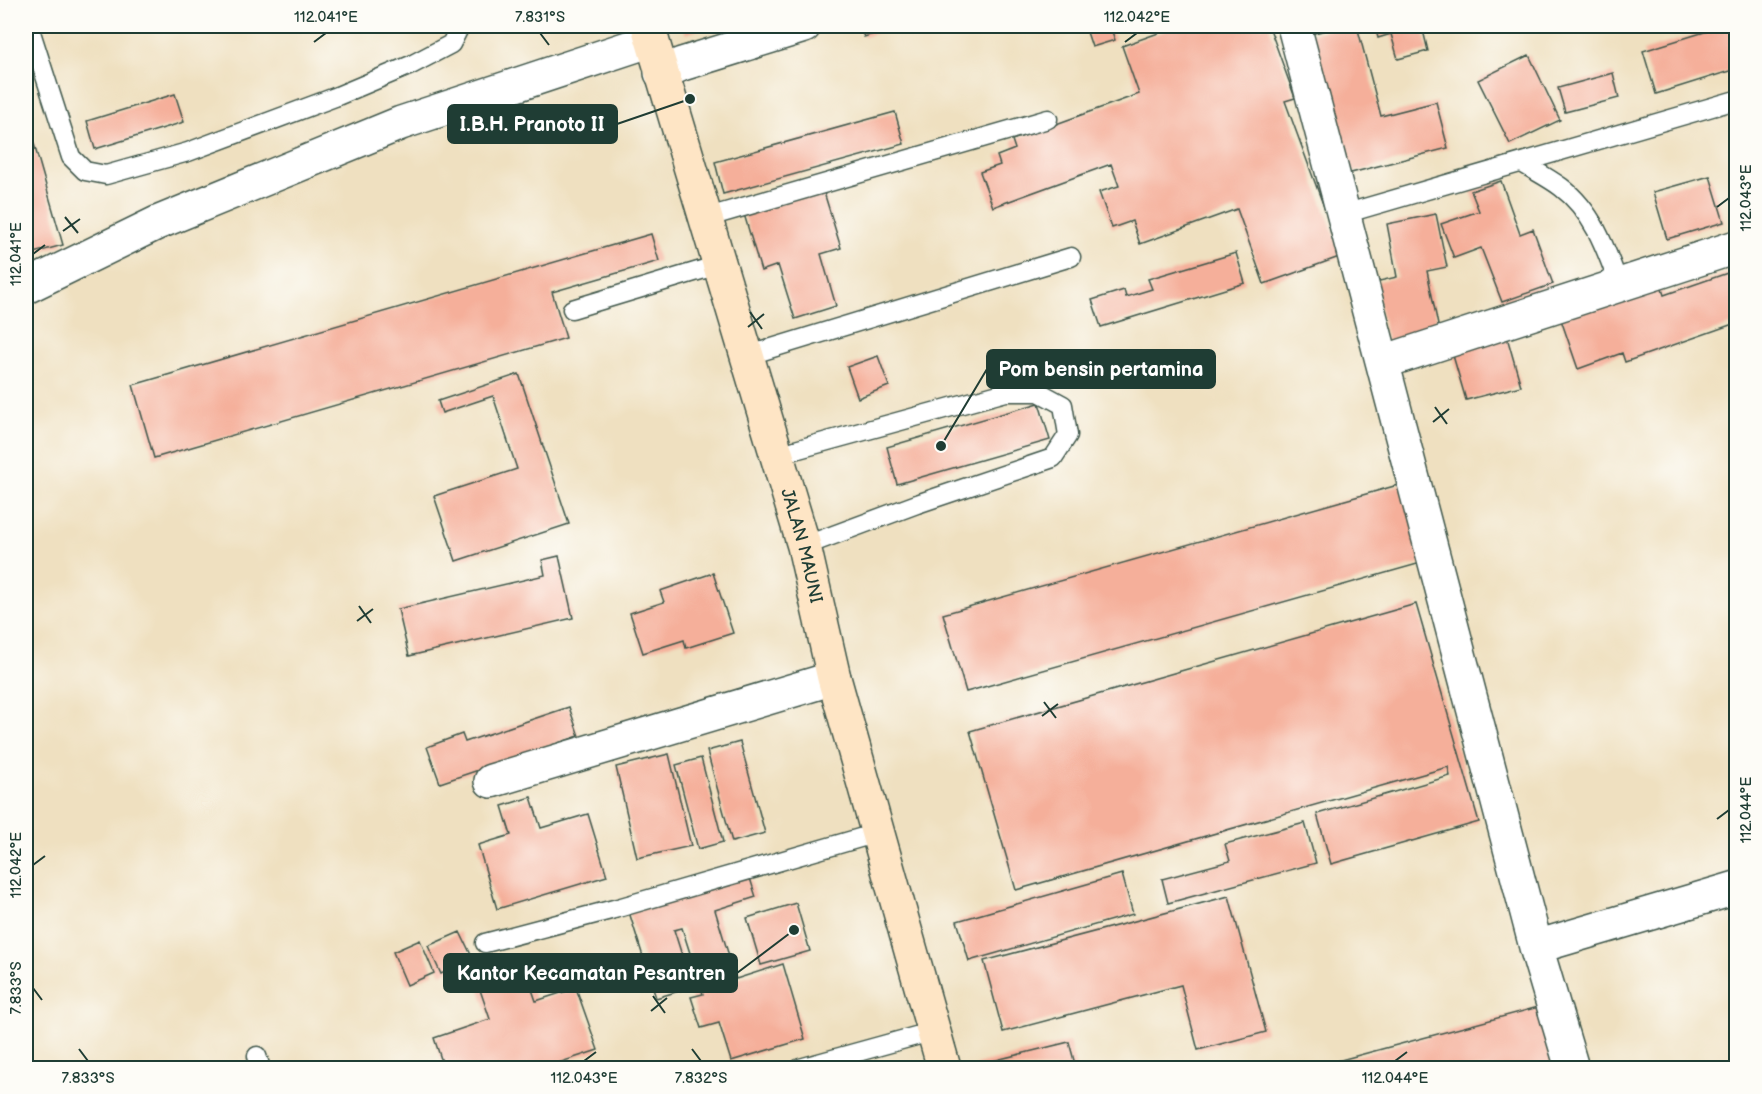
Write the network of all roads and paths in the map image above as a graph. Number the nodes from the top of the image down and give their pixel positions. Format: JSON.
{"nodes":[{"id":1,"x":29,"y":26,"type":"edge"},
{"id":2,"x":460,"y":26,"type":"edge"},
{"id":3,"x":804,"y":26,"type":"edge"},
{"id":4,"x":1294,"y":26,"type":"edge"},
{"id":5,"x":650,"y":33,"type":"edge"},
{"id":6,"x":661,"y":73,"type":"junction"},
{"id":7,"x":1737,"y":100,"type":"edge"},
{"id":8,"x":1048,"y":119,"type":"dead end"},
{"id":9,"x":1522,"y":163,"type":"junction"},
{"id":10,"x":1344,"y":214,"type":"junction"},
{"id":11,"x":705,"y":218,"type":"junction"},
{"id":12,"x":1737,"y":248,"type":"edge"},
{"id":13,"x":1071,"y":257,"type":"dead end"},
{"id":14,"x":718,"y":265,"type":"junction"},
{"id":15,"x":1619,"y":285,"type":"junction"},
{"id":16,"x":26,"y":286,"type":"edge"},
{"id":17,"x":572,"y":309,"type":"dead end"},
{"id":18,"x":746,"y":356,"type":"junction"},
{"id":19,"x":1383,"y":362,"type":"junction"},
{"id":20,"x":777,"y":457,"type":"junction"},
{"id":21,"x":804,"y":546,"type":"junction"},
{"id":22,"x":834,"y":678,"type":"junction"},
{"id":23,"x":491,"y":781,"type":"dead end"},
{"id":24,"x":877,"y":833,"type":"junction"},
{"id":25,"x":1737,"y":888,"type":"edge"},
{"id":26,"x":485,"y":943,"type":"dead end"},
{"id":27,"x":1536,"y":947,"type":"junction"},
{"id":28,"x":933,"y":1031,"type":"junction"},
{"id":29,"x":800,"y":1068,"type":"edge"},
{"id":30,"x":944,"y":1068,"type":"edge"},
{"id":31,"x":1572,"y":1068,"type":"edge"}],
"edges":[{"from":1,"to":2,"type":"lane"},
{"from":3,"to":6,"type":"street"},
{"from":4,"to":10,"type":"street"},
{"from":5,"to":6,"type":"main road","name":"JALAN MAUNI"},
{"from":5,"to":16,"type":"street"},
{"from":6,"to":11,"type":"main road","name":"JALAN MAUNI"},
{"from":7,"to":9,"type":"lane"},
{"from":8,"to":11,"type":"lane"},
{"from":9,"to":10,"type":"lane"},
{"from":9,"to":15,"type":"lane"},
{"from":10,"to":19,"type":"street"},
{"from":11,"to":14,"type":"main road","name":"JALAN MAUNI"},
{"from":12,"to":15,"type":"street"},
{"from":13,"to":18,"type":"lane"},
{"from":14,"to":17,"type":"lane"},
{"from":14,"to":18,"type":"main road","name":"JALAN MAUNI"},
{"from":15,"to":19,"type":"street"},
{"from":18,"to":20,"type":"main road","name":"JALAN MAUNI"},
{"from":19,"to":27,"type":"street"},
{"from":20,"to":21,"type":"main road","name":"JALAN MAUNI"},
{"from":20,"to":21,"type":"lane"},
{"from":21,"to":22,"type":"main road","name":"JALAN MAUNI"},
{"from":22,"to":23,"type":"street"},
{"from":22,"to":24,"type":"main road","name":"JALAN MAUNI"},
{"from":24,"to":26,"type":"lane"},
{"from":24,"to":28,"type":"main road","name":"JALAN MAUNI"},
{"from":25,"to":27,"type":"street"},
{"from":27,"to":31,"type":"street"},
{"from":28,"to":29,"type":"lane"},
{"from":28,"to":30,"type":"main road","name":"JALAN MAUNI"}]}
